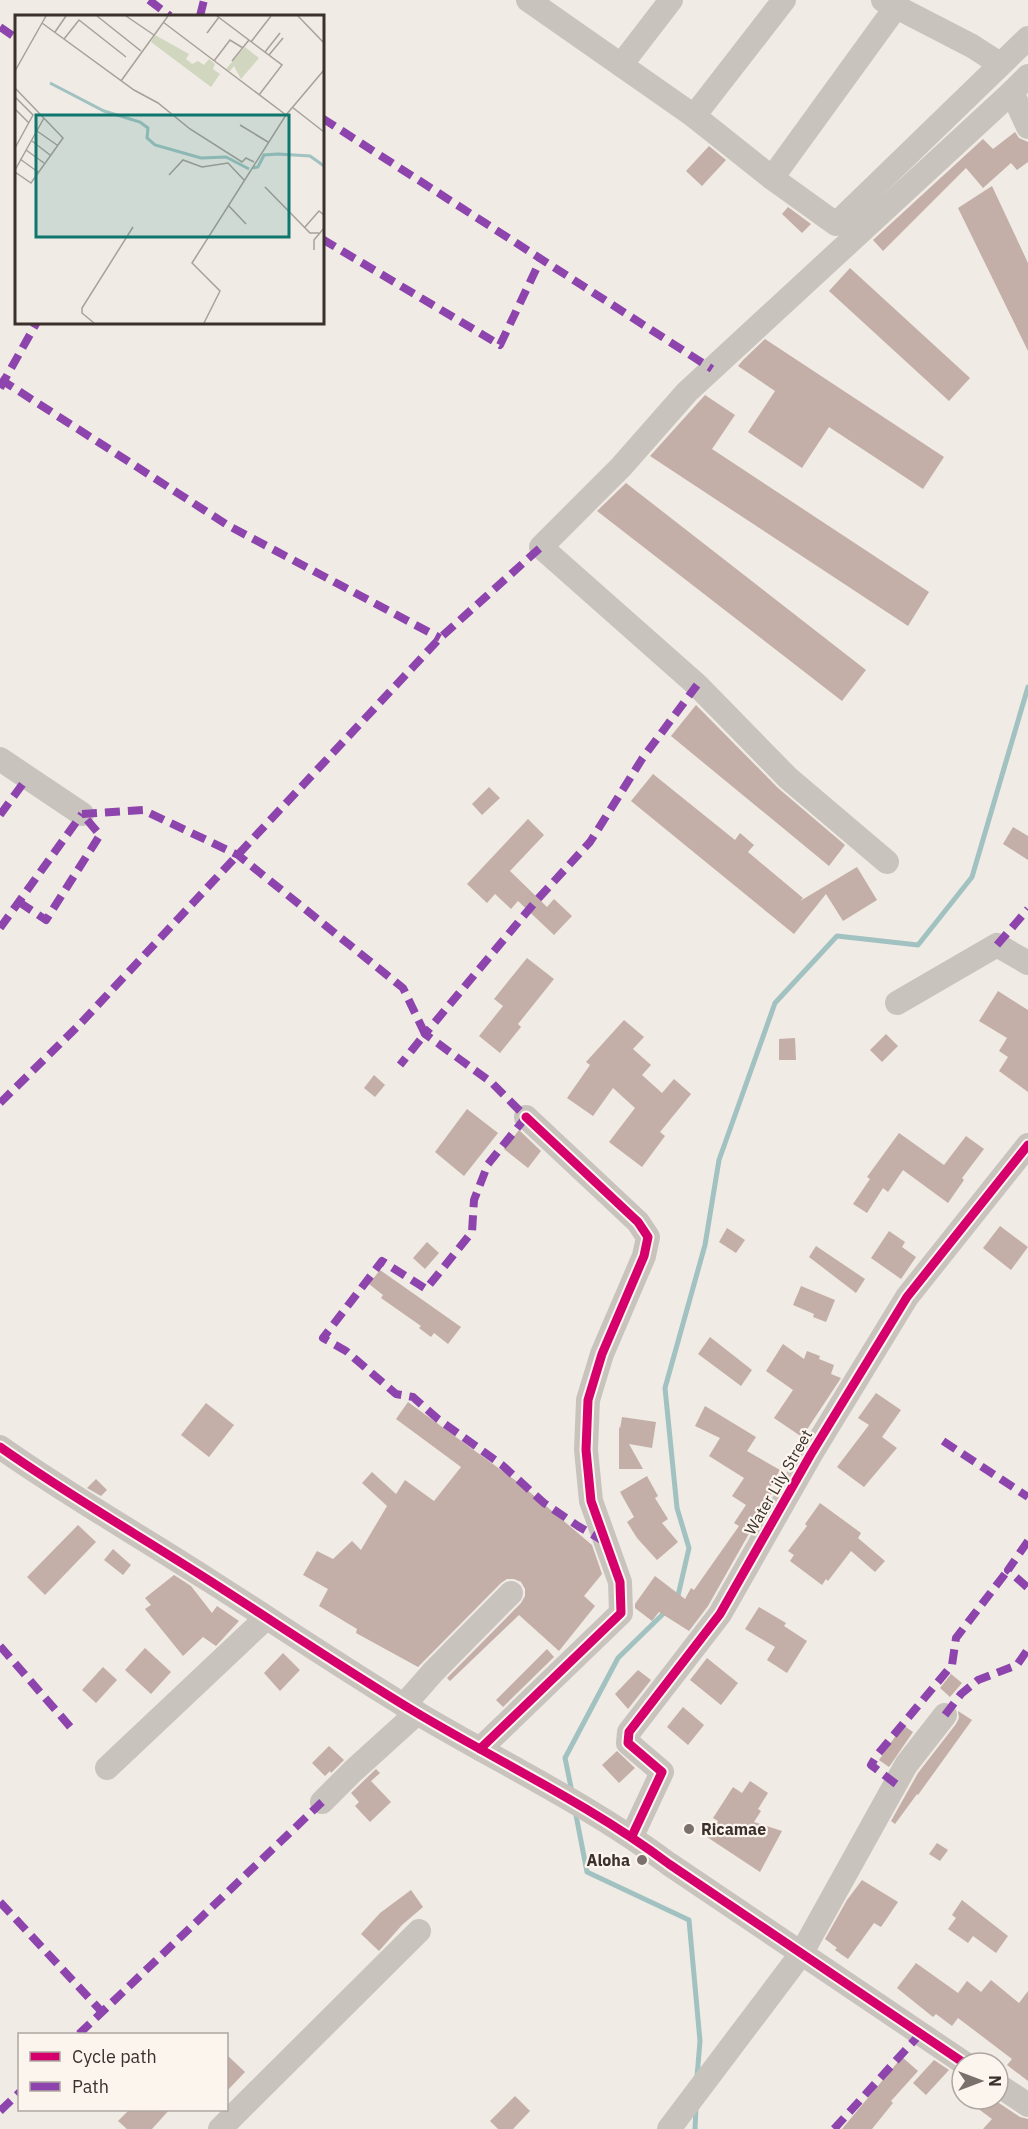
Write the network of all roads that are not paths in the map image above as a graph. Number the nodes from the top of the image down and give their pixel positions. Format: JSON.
{"nodes":[{"id":1,"x":671,"y":0,"type":"edge"},
{"id":2,"x":784,"y":0,"type":"edge"},
{"id":3,"x":889,"y":3,"type":"edge"},
{"id":4,"x":543,"y":4,"type":"edge"},
{"id":5,"x":1028,"y":38,"type":"edge"},
{"id":6,"x":1000,"y":64,"type":"junction"},
{"id":7,"x":621,"y":65,"type":"junction"},
{"id":8,"x":1020,"y":84,"type":"edge"},
{"id":9,"x":694,"y":116,"type":"junction"},
{"id":10,"x":1028,"y":127,"type":"edge"},
{"id":11,"x":772,"y":178,"type":"junction"},
{"id":12,"x":0,"y":759,"type":"edge"},
{"id":13,"x":82,"y":814,"type":"dead end"},
{"id":14,"x":887,"y":862,"type":"dead end"},
{"id":15,"x":1028,"y":963,"type":"edge"},
{"id":16,"x":897,"y":1003,"type":"dead end"},
{"id":17,"x":526,"y":1117,"type":"dead end"},
{"id":18,"x":1028,"y":1145,"type":"edge"},
{"id":19,"x":0,"y":1447,"type":"edge"},
{"id":20,"x":511,"y":1593,"type":"dead end"},
{"id":21,"x":266,"y":1618,"type":"junction"},
{"id":22,"x":411,"y":1709,"type":"junction"},
{"id":23,"x":945,"y":1715,"type":"dead end"},
{"id":24,"x":480,"y":1749,"type":"junction"},
{"id":25,"x":108,"y":1768,"type":"dead end"},
{"id":26,"x":322,"y":1802,"type":"dead end"},
{"id":27,"x":632,"y":1836,"type":"junction"},
{"id":28,"x":419,"y":1931,"type":"dead end"},
{"id":29,"x":801,"y":1954,"type":"junction"},
{"id":30,"x":950,"y":2053,"type":"edge"},
{"id":31,"x":1010,"y":2093,"type":"edge"},
{"id":32,"x":1028,"y":2105,"type":"edge"},
{"id":33,"x":220,"y":2129,"type":"edge"},
{"id":34,"x":669,"y":2129,"type":"edge"}],
"edges":[{"from":1,"to":7,"type":"street"},
{"from":2,"to":9,"type":"street"},
{"from":3,"to":6,"type":"street"},
{"from":3,"to":11,"type":"street"},
{"from":4,"to":7,"type":"street"},
{"from":5,"to":6,"type":"street"},
{"from":6,"to":11,"type":"street"},
{"from":7,"to":9,"type":"street"},
{"from":8,"to":10,"type":"street"},
{"from":8,"to":14,"type":"street"},
{"from":9,"to":11,"type":"street"},
{"from":12,"to":13,"type":"street"},
{"from":15,"to":16,"type":"street"},
{"from":17,"to":24,"type":"street"},
{"from":18,"to":27,"type":"street","name":"Water Lily Street"},
{"from":19,"to":21,"type":"street"},
{"from":20,"to":22,"type":"street"},
{"from":21,"to":22,"type":"street"},
{"from":21,"to":25,"type":"street"},
{"from":22,"to":24,"type":"street"},
{"from":22,"to":26,"type":"street"},
{"from":23,"to":29,"type":"street"},
{"from":24,"to":27,"type":"street"},
{"from":27,"to":29,"type":"street"},
{"from":28,"to":33,"type":"street"},
{"from":29,"to":30,"type":"street"},
{"from":29,"to":34,"type":"street"},
{"from":31,"to":32,"type":"street"}]}
